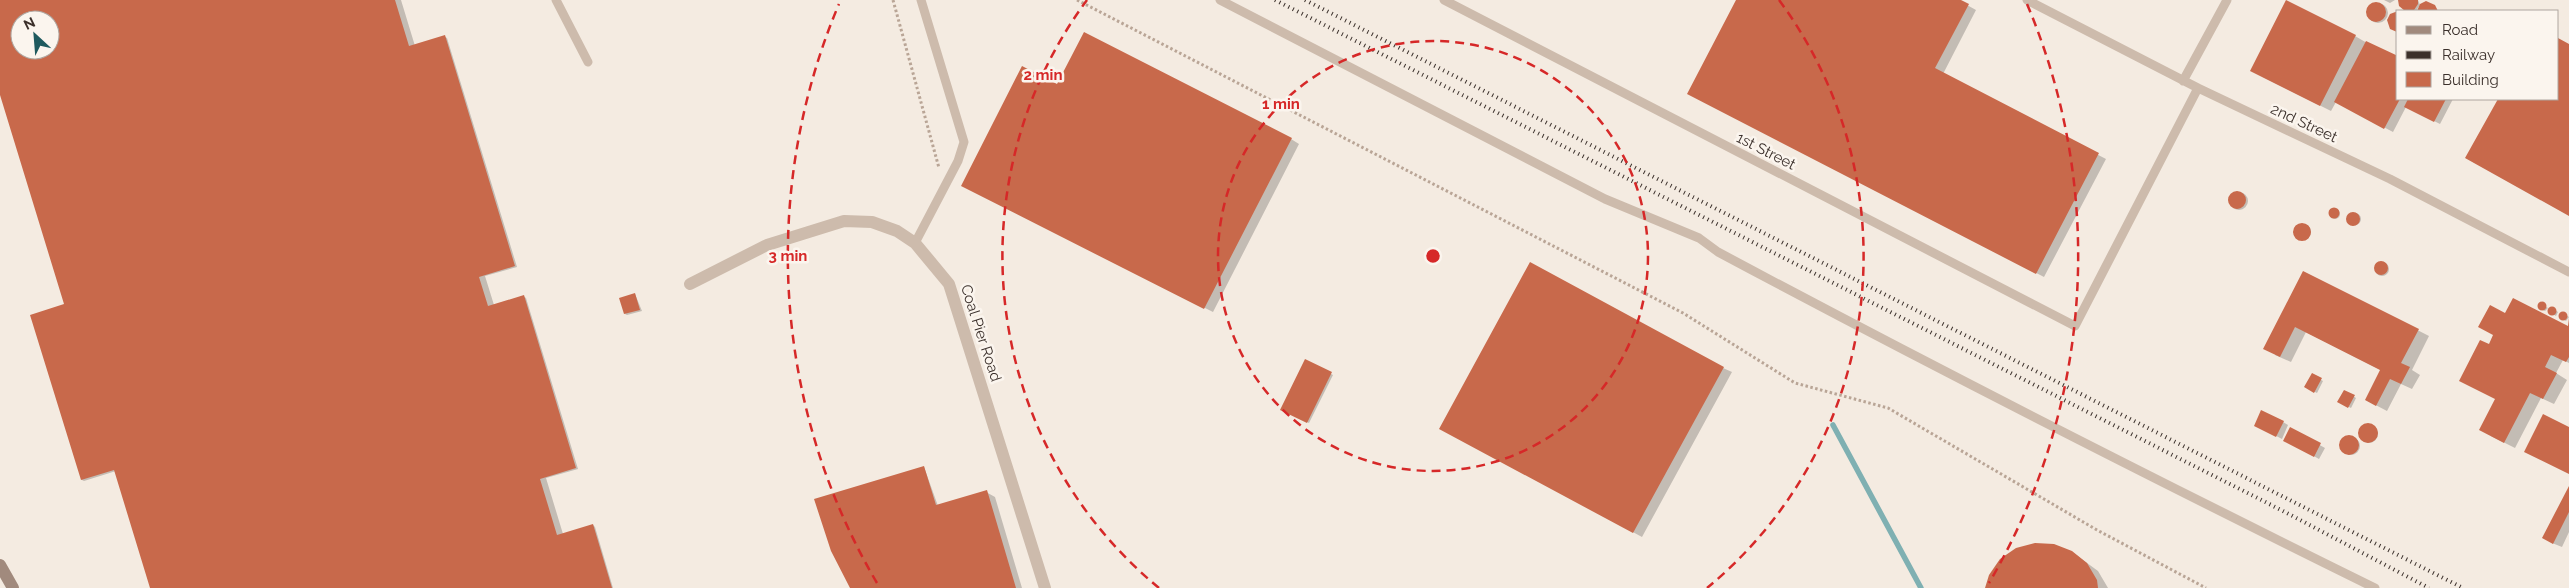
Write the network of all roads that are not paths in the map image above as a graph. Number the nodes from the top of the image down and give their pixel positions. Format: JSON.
{"nodes":[{"id":1,"x":556,"y":0,"type":"edge"},
{"id":2,"x":921,"y":0,"type":"edge"},
{"id":3,"x":1220,"y":0,"type":"edge"},
{"id":4,"x":1444,"y":0,"type":"edge"},
{"id":5,"x":2027,"y":0,"type":"edge"},
{"id":6,"x":2227,"y":0,"type":"edge"},
{"id":7,"x":588,"y":62,"type":"dead end"},
{"id":8,"x":2183,"y":81,"type":"junction"},
{"id":9,"x":2198,"y":88,"type":"junction"},
{"id":10,"x":915,"y":244,"type":"junction"},
{"id":11,"x":2569,"y":272,"type":"edge"},
{"id":12,"x":690,"y":284,"type":"dead end"},
{"id":13,"x":0,"y":565,"type":"edge"},
{"id":14,"x":12,"y":588,"type":"edge"},
{"id":15,"x":1045,"y":588,"type":"edge"},
{"id":16,"x":2375,"y":588,"type":"edge"}],
"edges":[{"from":1,"to":7,"type":"lane"},
{"from":2,"to":10,"type":"lane"},
{"from":3,"to":16,"type":"lane"},
{"from":4,"to":9,"type":"lane","name":"1st Street"},
{"from":5,"to":8,"type":"lane","name":"2nd Street"},
{"from":6,"to":8,"type":"lane"},
{"from":8,"to":9,"type":"lane","name":"2nd Street"},
{"from":9,"to":11,"type":"lane","name":"2nd Street"},
{"from":10,"to":12,"type":"street","name":"Coal Pier Road"},
{"from":10,"to":15,"type":"street","name":"Coal Pier Road"},
{"from":13,"to":14,"type":"main road"}]}
